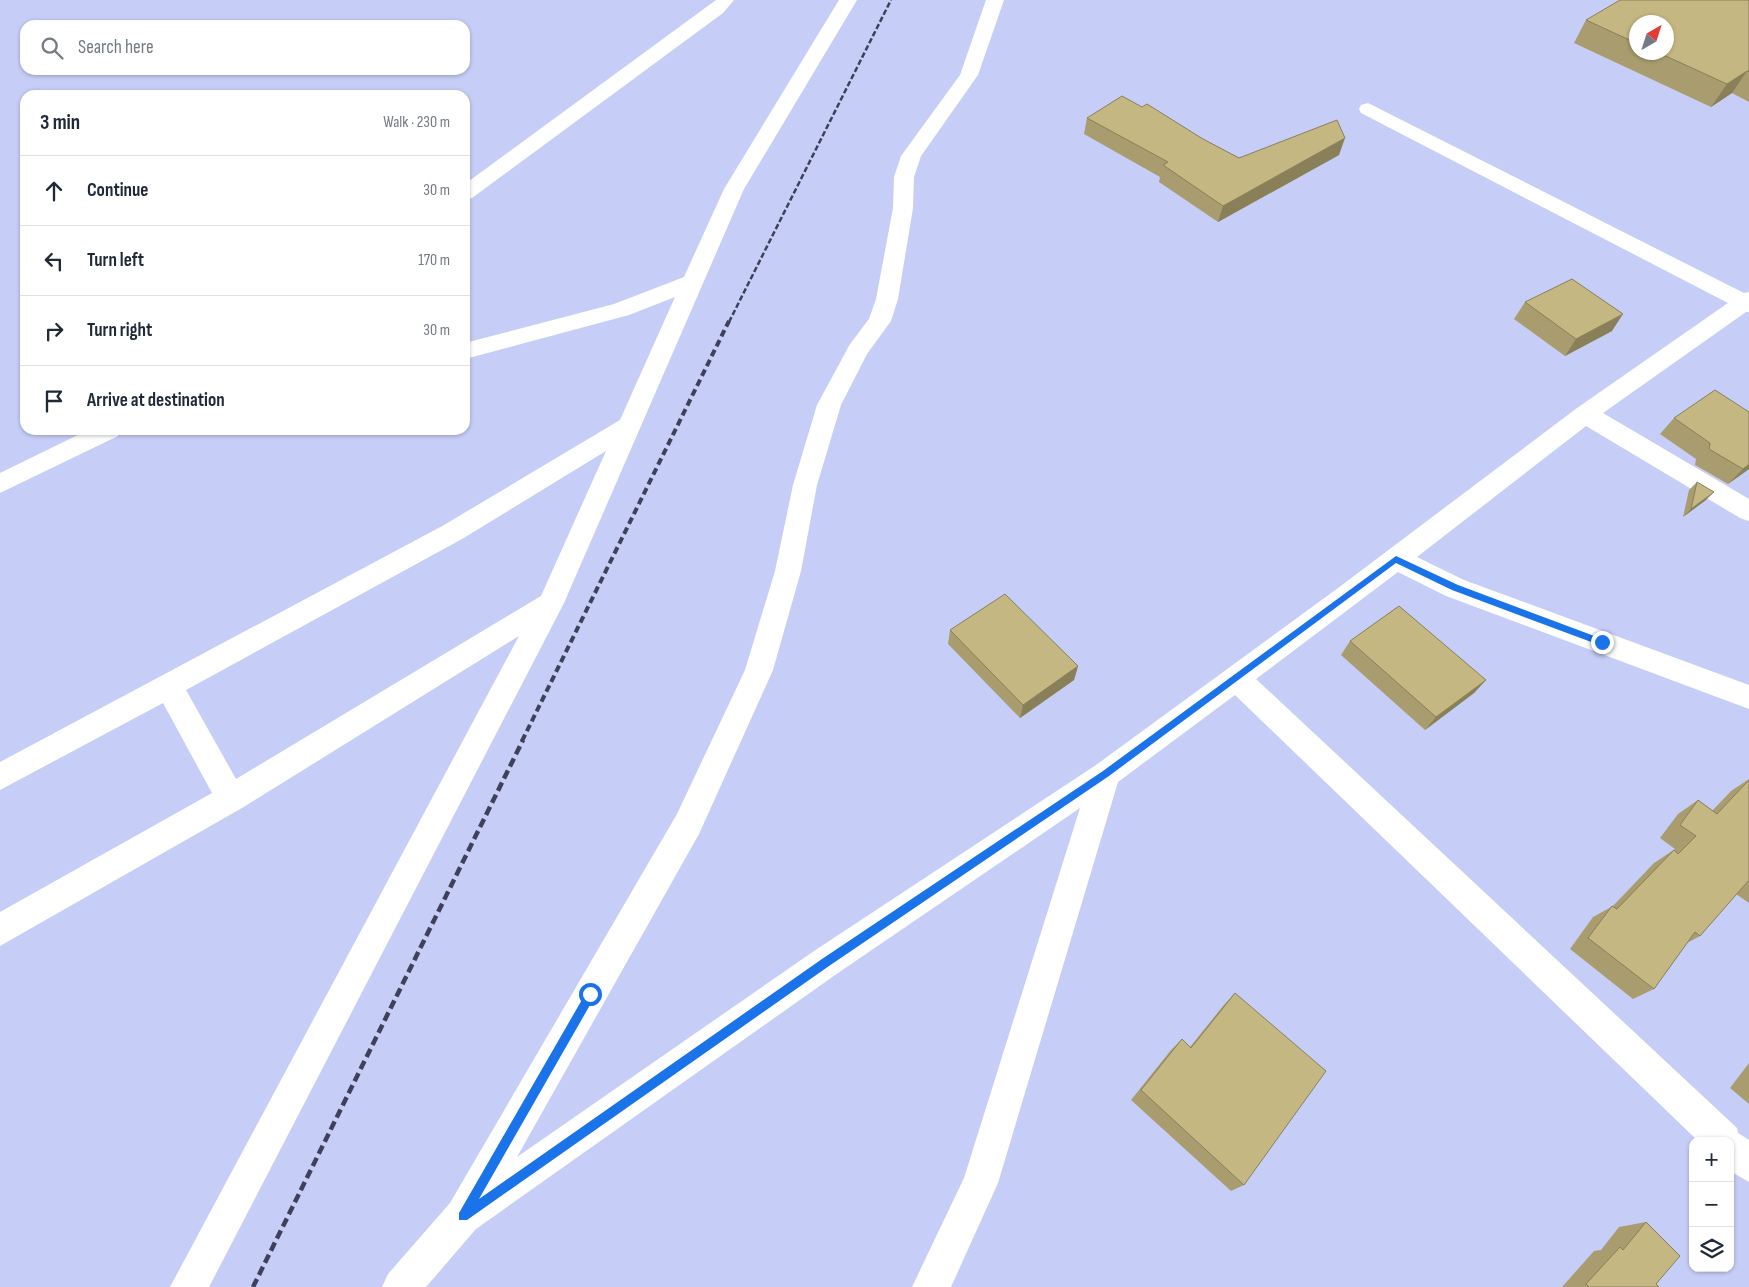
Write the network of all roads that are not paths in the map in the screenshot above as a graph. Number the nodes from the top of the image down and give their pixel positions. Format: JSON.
{"nodes":[{"id":1,"x":725,"y":0,"type":"edge"},
{"id":2,"x":848,"y":0,"type":"edge"},
{"id":3,"x":995,"y":0,"type":"edge"},
{"id":4,"x":1368,"y":110,"type":"dead end"},
{"id":5,"x":470,"y":190,"type":"edge"},
{"id":6,"x":693,"y":282,"type":"junction"},
{"id":7,"x":1747,"y":302,"type":"edge"},
{"id":8,"x":470,"y":349,"type":"edge"},
{"id":9,"x":1585,"y":414,"type":"junction"},
{"id":10,"x":630,"y":425,"type":"junction"},
{"id":11,"x":100,"y":435,"type":"edge"},
{"id":12,"x":0,"y":484,"type":"edge"},
{"id":13,"x":1749,"y":511,"type":"edge"},
{"id":14,"x":1396,"y":559,"type":"junction"},
{"id":15,"x":551,"y":603,"type":"junction"},
{"id":16,"x":1236,"y":678,"type":"junction"},
{"id":17,"x":169,"y":687,"type":"junction"},
{"id":18,"x":1749,"y":697,"type":"edge"},
{"id":19,"x":1106,"y":774,"type":"junction"},
{"id":20,"x":0,"y":777,"type":"edge"},
{"id":21,"x":230,"y":798,"type":"junction"},
{"id":22,"x":0,"y":930,"type":"edge"},
{"id":23,"x":1720,"y":1137,"type":"edge"},
{"id":24,"x":1734,"y":1151,"type":"edge"},
{"id":25,"x":1749,"y":1164,"type":"edge"},
{"id":26,"x":463,"y":1216,"type":"junction"},
{"id":27,"x":189,"y":1287,"type":"edge"},
{"id":28,"x":401,"y":1287,"type":"edge"},
{"id":29,"x":930,"y":1287,"type":"edge"}],
"edges":[{"from":1,"to":5,"type":"street"},
{"from":2,"to":6,"type":"street"},
{"from":3,"to":26,"type":"street"},
{"from":4,"to":7,"type":"street"},
{"from":6,"to":8,"type":"street"},
{"from":6,"to":10,"type":"street"},
{"from":7,"to":9,"type":"street"},
{"from":9,"to":13,"type":"street"},
{"from":9,"to":14,"type":"street"},
{"from":10,"to":15,"type":"street"},
{"from":10,"to":17,"type":"street"},
{"from":11,"to":12,"type":"street"},
{"from":14,"to":16,"type":"street"},
{"from":14,"to":18,"type":"street"},
{"from":15,"to":21,"type":"street"},
{"from":15,"to":27,"type":"street"},
{"from":16,"to":19,"type":"street"},
{"from":16,"to":23,"type":"street"},
{"from":17,"to":20,"type":"street"},
{"from":17,"to":21,"type":"street"},
{"from":19,"to":26,"type":"street"},
{"from":19,"to":29,"type":"street"},
{"from":21,"to":22,"type":"street"},
{"from":24,"to":25,"type":"street"},
{"from":26,"to":28,"type":"street"}]}
